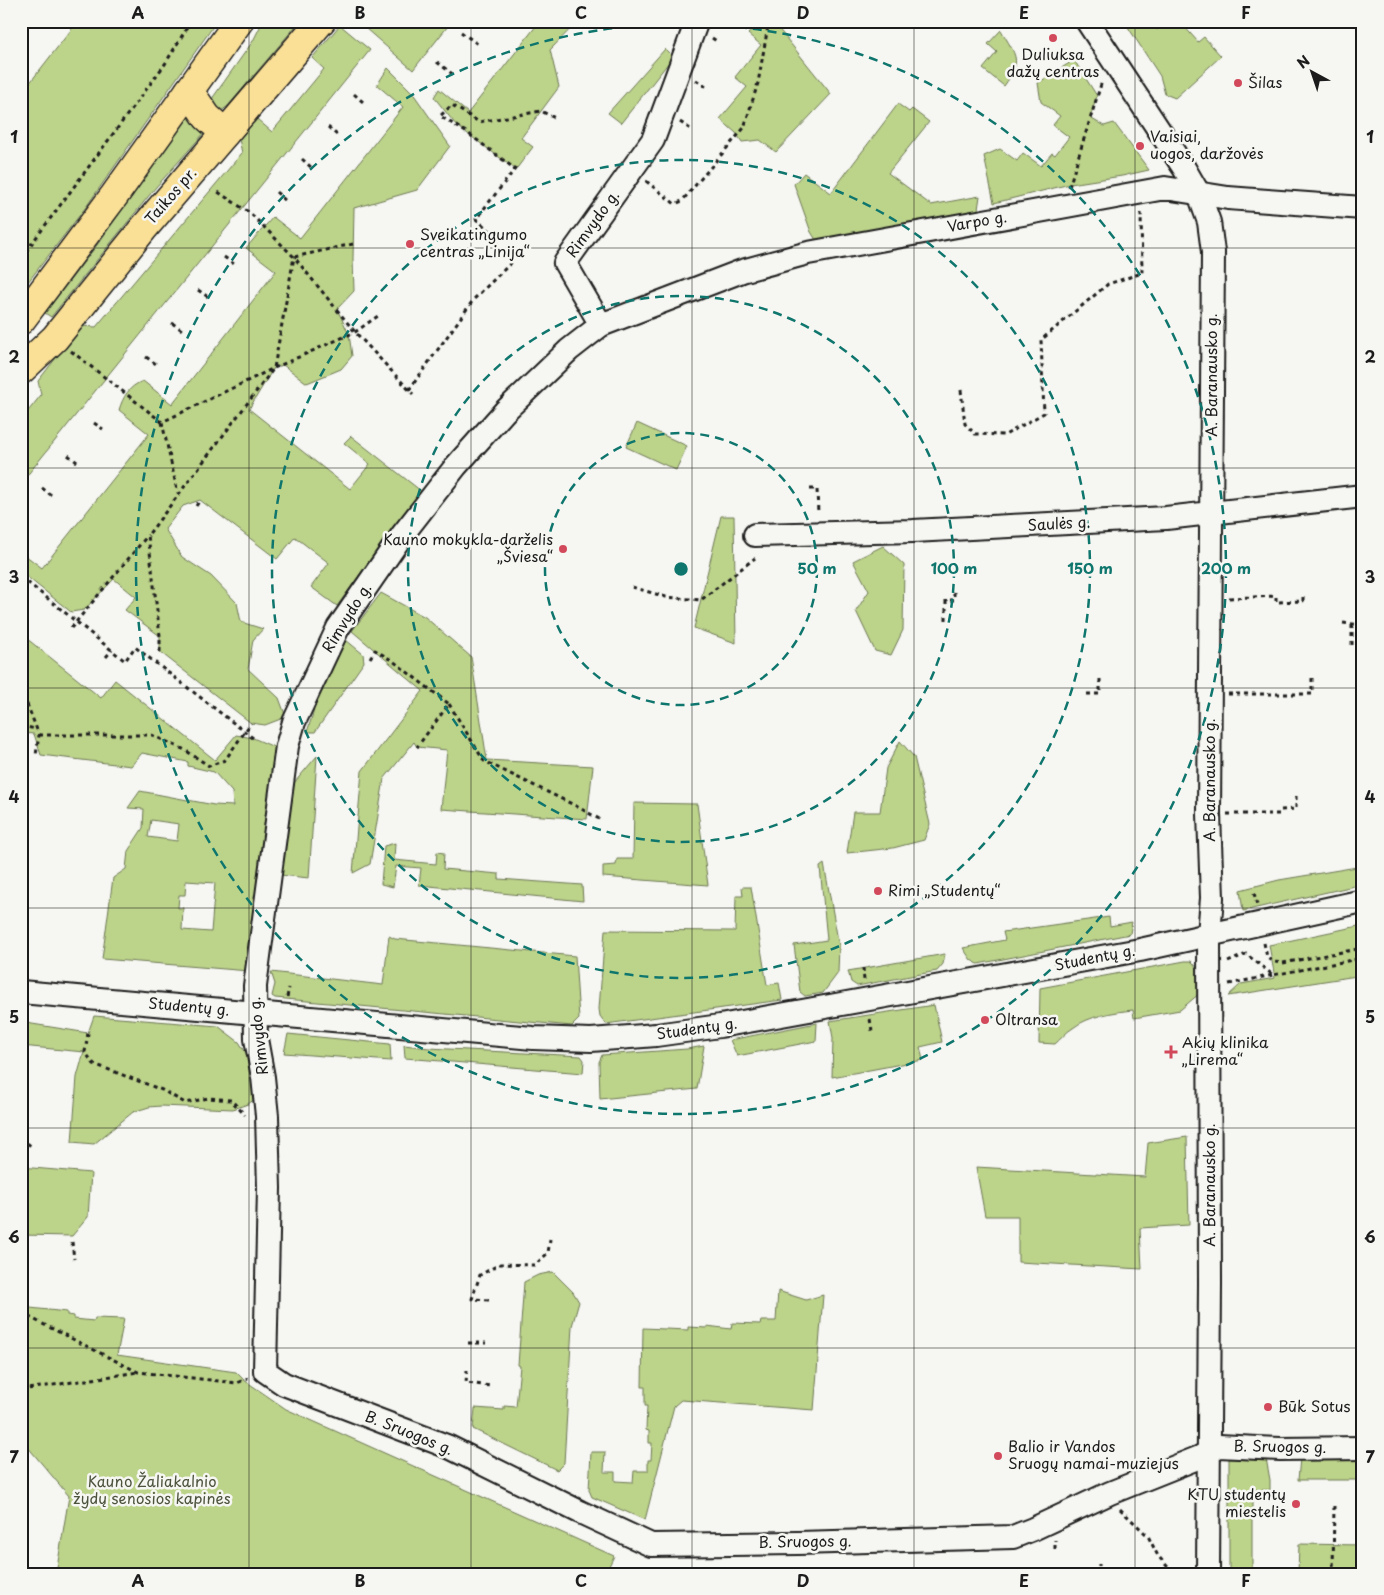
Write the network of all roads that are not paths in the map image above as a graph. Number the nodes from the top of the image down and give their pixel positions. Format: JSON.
{"nodes":[{"id":1,"x":238,"y":21,"type":"edge"},
{"id":2,"x":321,"y":21,"type":"edge"},
{"id":3,"x":697,"y":21,"type":"edge"},
{"id":4,"x":1088,"y":22,"type":"edge"},
{"id":5,"x":189,"y":91,"type":"junction"},
{"id":6,"x":225,"y":133,"type":"junction"},
{"id":7,"x":1199,"y":194,"type":"junction"},
{"id":8,"x":1363,"y":208,"type":"edge"},
{"id":9,"x":21,"y":320,"type":"edge"},
{"id":10,"x":601,"y":325,"type":"junction"},
{"id":11,"x":21,"y":370,"type":"edge"},
{"id":12,"x":1363,"y":496,"type":"edge"},
{"id":13,"x":1211,"y":514,"type":"junction"},
{"id":14,"x":755,"y":535,"type":"dead end"},
{"id":15,"x":1363,"y":901,"type":"edge"},
{"id":16,"x":1209,"y":934,"type":"junction"},
{"id":17,"x":21,"y":992,"type":"edge"},
{"id":18,"x":255,"y":1013,"type":"junction"},
{"id":19,"x":265,"y":1371,"type":"joint"},
{"id":20,"x":1363,"y":1448,"type":"edge"},
{"id":21,"x":1210,"y":1451,"type":"junction"},
{"id":22,"x":1208,"y":1574,"type":"edge"}],
"edges":[{"from":1,"to":5,"type":"main road"},
{"from":2,"to":6,"type":"main road","name":"Taikos pr."},
{"from":3,"to":10,"type":"street","name":"Rimvydo g."},
{"from":4,"to":7,"type":"street","name":"A. Baranausko g."},
{"from":5,"to":6,"type":"main road"},
{"from":5,"to":9,"type":"main road"},
{"from":6,"to":11,"type":"main road","name":"Taikos pr."},
{"from":7,"to":8,"type":"street","name":"Varpo g."},
{"from":7,"to":10,"type":"street","name":"Varpo g."},
{"from":7,"to":13,"type":"street","name":"A. Baranausko g."},
{"from":10,"to":18,"type":"street","name":"Rimvydo g."},
{"from":12,"to":13,"type":"street","name":"Saulės g."},
{"from":13,"to":14,"type":"street","name":"Saulės g."},
{"from":13,"to":16,"type":"street","name":"A. Baranausko g."},
{"from":15,"to":16,"type":"street","name":"Studentų g."},
{"from":16,"to":18,"type":"street","name":"Studentų g."},
{"from":16,"to":21,"type":"street","name":"A. Baranausko g."},
{"from":17,"to":18,"type":"street","name":"Studentų g."},
{"from":18,"to":19,"type":"street","name":"Rimvydo g."},
{"from":19,"to":21,"type":"street","name":"B. Sruogos g."},
{"from":20,"to":21,"type":"street","name":"B. Sruogos g."},
{"from":21,"to":22,"type":"street","name":"A. Baranausko g."}]}
